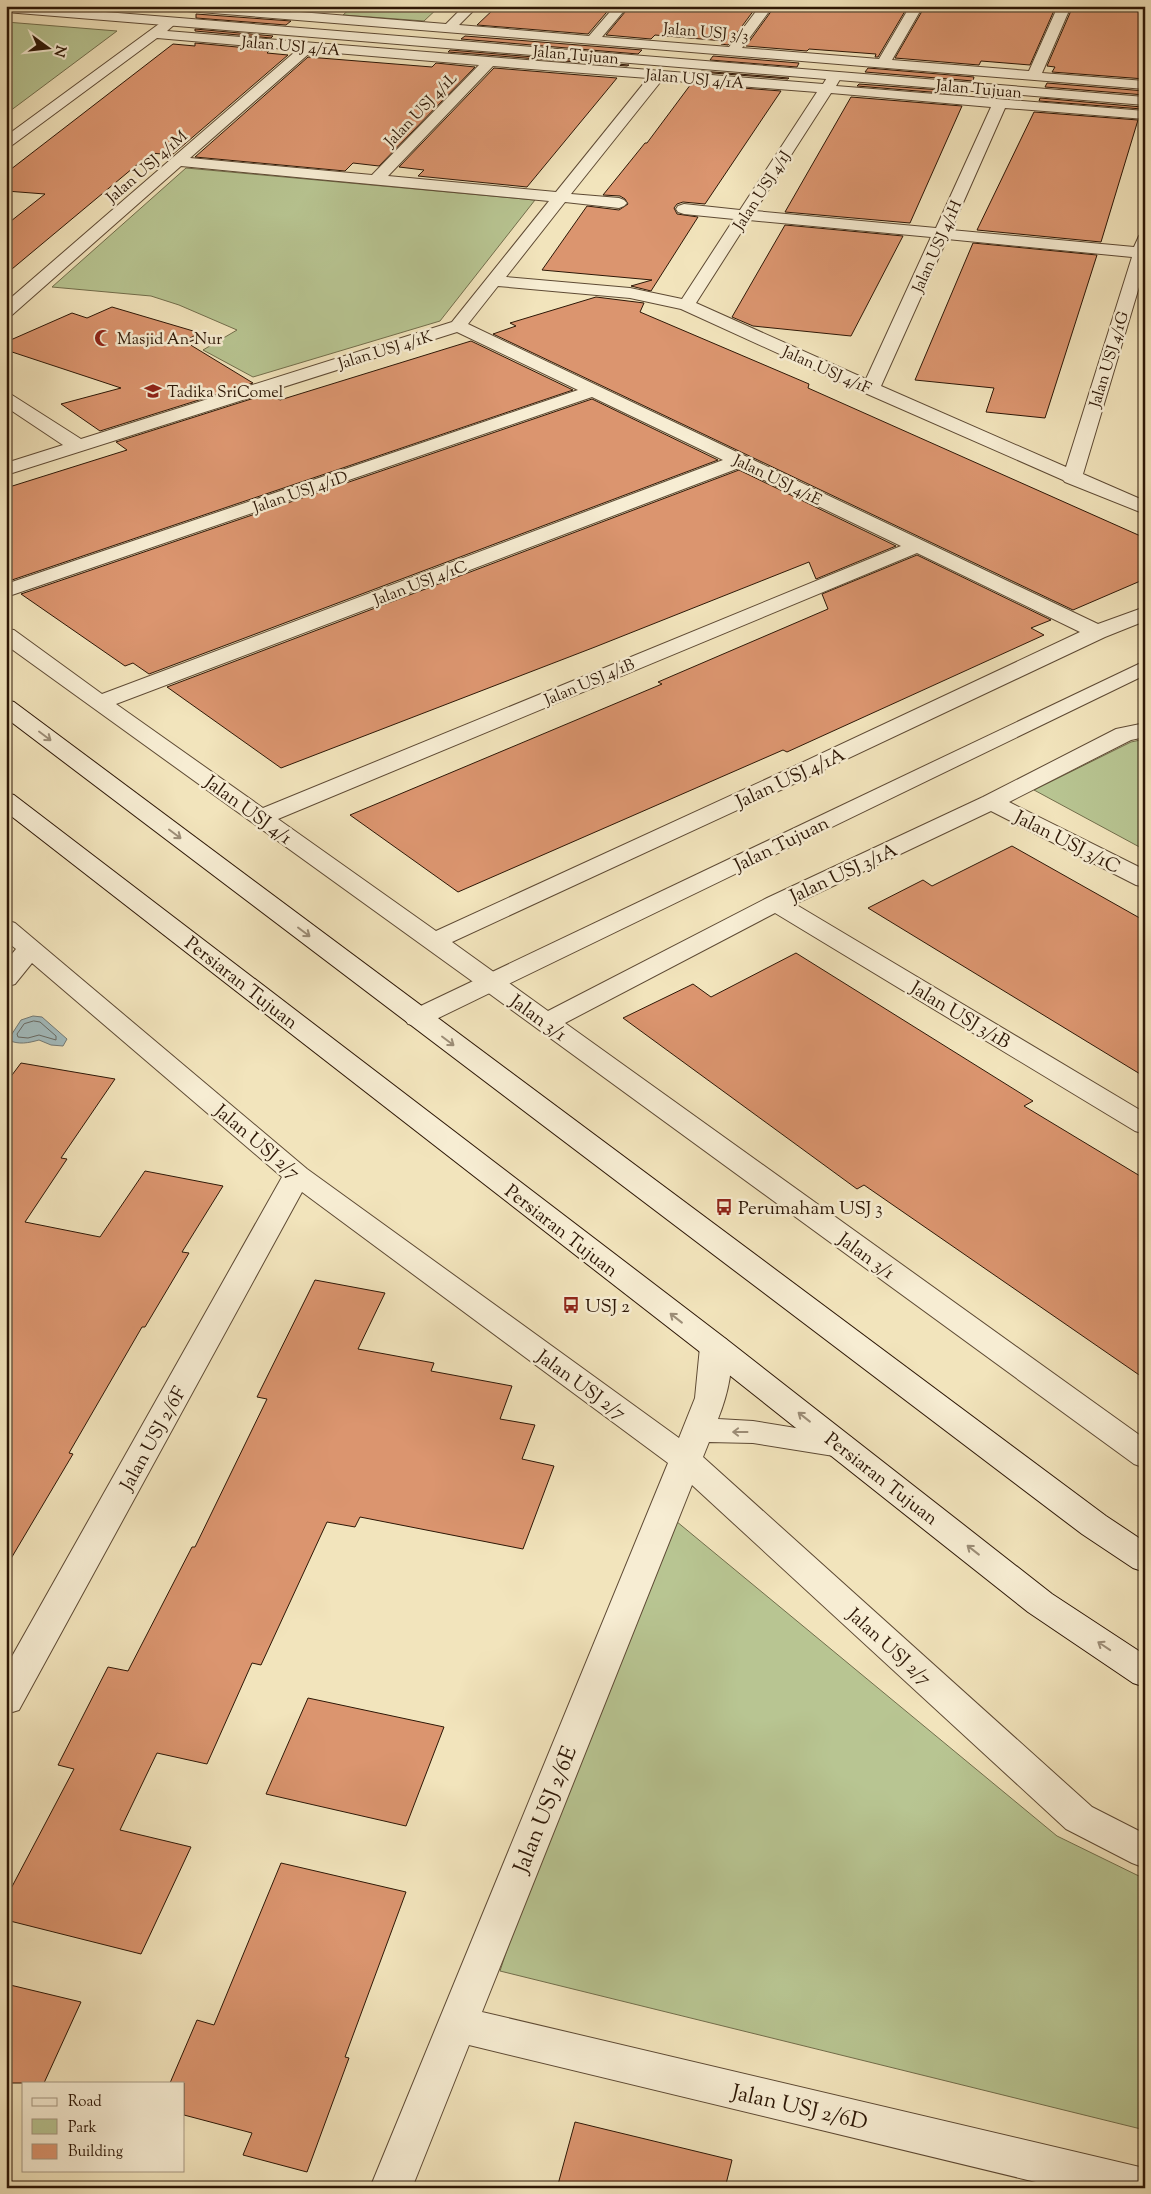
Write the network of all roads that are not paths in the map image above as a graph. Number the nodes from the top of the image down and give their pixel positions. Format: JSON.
{"nodes":[{"id":1,"x":337,"y":6,"type":"edge"},
{"id":2,"x":472,"y":6,"type":"edge"},
{"id":3,"x":622,"y":6,"type":"edge"},
{"id":4,"x":767,"y":6,"type":"edge"},
{"id":5,"x":917,"y":6,"type":"edge"},
{"id":6,"x":1065,"y":6,"type":"edge"},
{"id":7,"x":182,"y":7,"type":"edge"},
{"id":8,"x":6,"y":8,"type":"edge"},
{"id":9,"x":324,"y":18,"type":"junction"},
{"id":10,"x":171,"y":21,"type":"junction"},
{"id":11,"x":450,"y":28,"type":"junction"},
{"id":12,"x":155,"y":34,"type":"junction"},
{"id":13,"x":308,"y":40,"type":"junction"},
{"id":14,"x":592,"y":40,"type":"junction"},
{"id":15,"x":733,"y":51,"type":"junction"},
{"id":16,"x":489,"y":62,"type":"junction"},
{"id":17,"x":884,"y":63,"type":"junction"},
{"id":18,"x":658,"y":75,"type":"junction"},
{"id":19,"x":835,"y":76,"type":"junction"},
{"id":20,"x":1034,"y":76,"type":"junction"},
{"id":21,"x":1145,"y":85,"type":"edge"},
{"id":22,"x":826,"y":89,"type":"junction"},
{"id":23,"x":1145,"y":101,"type":"edge"},
{"id":24,"x":1000,"y":103,"type":"junction"},
{"id":25,"x":1145,"y":115,"type":"edge"},
{"id":26,"x":6,"y":143,"type":"edge"},
{"id":27,"x":178,"y":161,"type":"junction"},
{"id":28,"x":376,"y":180,"type":"junction"},
{"id":29,"x":561,"y":198,"type":"junction"},
{"id":30,"x":619,"y":203,"type":"dead end"},
{"id":31,"x":684,"y":209,"type":"dead end"},
{"id":32,"x":745,"y":215,"type":"junction"},
{"id":33,"x":941,"y":234,"type":"junction"},
{"id":34,"x":1143,"y":248,"type":"edge"},
{"id":35,"x":495,"y":280,"type":"junction"},
{"id":36,"x":686,"y":305,"type":"junction"},
{"id":37,"x":6,"y":311,"type":"edge"},
{"id":38,"x":458,"y":326,"type":"junction"},
{"id":39,"x":871,"y":389,"type":"junction"},
{"id":40,"x":593,"y":391,"type":"junction"},
{"id":41,"x":6,"y":399,"type":"edge"},
{"id":42,"x":78,"y":446,"type":"junction"},
{"id":43,"x":739,"y":461,"type":"junction"},
{"id":44,"x":6,"y":469,"type":"edge"},
{"id":45,"x":1072,"y":478,"type":"junction"},
{"id":46,"x":1145,"y":508,"type":"edge"},
{"id":47,"x":917,"y":546,"type":"junction"},
{"id":48,"x":6,"y":591,"type":"edge"},
{"id":49,"x":1145,"y":613,"type":"edge"},
{"id":50,"x":1097,"y":632,"type":"junction"},
{"id":51,"x":6,"y":635,"type":"edge"},
{"id":52,"x":1145,"y":667,"type":"edge"},
{"id":53,"x":100,"y":702,"type":"junction"},
{"id":54,"x":6,"y":707,"type":"edge"},
{"id":55,"x":1145,"y":730,"type":"edge"},
{"id":56,"x":6,"y":800,"type":"edge"},
{"id":57,"x":991,"y":802,"type":"junction"},
{"id":58,"x":261,"y":817,"type":"junction"},
{"id":59,"x":1145,"y":880,"type":"edge"},
{"id":60,"x":776,"y":903,"type":"junction"},
{"id":61,"x":6,"y":928,"type":"edge"},
{"id":62,"x":434,"y":941,"type":"junction"},
{"id":63,"x":30,"y":948,"type":"junction"},
{"id":64,"x":6,"y":979,"type":"edge"},
{"id":65,"x":492,"y":982,"type":"junction"},
{"id":66,"x":417,"y":1018,"type":"junction"},
{"id":67,"x":546,"y":1023,"type":"junction"},
{"id":68,"x":1145,"y":1125,"type":"edge"},
{"id":69,"x":298,"y":1175,"type":"junction"},
{"id":70,"x":715,"y":1347,"type":"junction"},
{"id":71,"x":691,"y":1445,"type":"junction"},
{"id":72,"x":840,"y":1445,"type":"junction"},
{"id":73,"x":1145,"y":1456,"type":"edge"},
{"id":74,"x":1145,"y":1560,"type":"edge"},
{"id":75,"x":1145,"y":1674,"type":"edge"},
{"id":76,"x":6,"y":1700,"type":"edge"},
{"id":77,"x":1145,"y":1852,"type":"edge"},
{"id":78,"x":457,"y":2024,"type":"junction"},
{"id":79,"x":391,"y":2188,"type":"edge"},
{"id":80,"x":1144,"y":2188,"type":"edge"}],
"edges":[{"from":1,"to":9,"type":"street","name":"Jalan USJ 4/1M"},
{"from":2,"to":11,"type":"street"},
{"from":3,"to":14,"type":"street"},
{"from":4,"to":15,"type":"street"},
{"from":5,"to":17,"type":"street"},
{"from":6,"to":20,"type":"street"},
{"from":7,"to":9,"type":"street","name":"Jalan USJ 3/3"},
{"from":8,"to":10,"type":"street","name":"Jalan Tujuan"},
{"from":9,"to":11,"type":"street","name":"Jalan USJ 3/3"},
{"from":9,"to":13,"type":"street","name":"Jalan USJ 4/1M"},
{"from":10,"to":12,"type":"street"},
{"from":10,"to":13,"type":"street","name":"Jalan Tujuan"},
{"from":11,"to":14,"type":"street","name":"Jalan USJ 3/3"},
{"from":12,"to":13,"type":"street","name":"Jalan USJ 4/1A"},
{"from":12,"to":26,"type":"street"},
{"from":13,"to":16,"type":"street","name":"Jalan USJ 4/1A"},
{"from":13,"to":19,"type":"street","name":"Jalan Tujuan"},
{"from":13,"to":27,"type":"street","name":"Jalan USJ 4/1M"},
{"from":14,"to":15,"type":"street","name":"Jalan USJ 3/3"},
{"from":15,"to":17,"type":"street","name":"Jalan USJ 3/3"},
{"from":16,"to":18,"type":"street","name":"Jalan USJ 4/1A"},
{"from":16,"to":28,"type":"street","name":"Jalan USJ 4/1L"},
{"from":17,"to":20,"type":"street","name":"Jalan USJ 3/3"},
{"from":18,"to":22,"type":"street","name":"Jalan USJ 4/1A"},
{"from":18,"to":29,"type":"street","name":"Jalan USJ 4/1K"},
{"from":19,"to":22,"type":"street","name":"Jalan USJ 4/1J"},
{"from":19,"to":23,"type":"street","name":"Jalan Tujuan"},
{"from":20,"to":21,"type":"street","name":"Jalan USJ 3/3"},
{"from":22,"to":24,"type":"street","name":"Jalan USJ 4/1A"},
{"from":22,"to":32,"type":"street","name":"Jalan USJ 4/1J"},
{"from":24,"to":25,"type":"street","name":"Jalan USJ 4/1A"},
{"from":24,"to":33,"type":"street","name":"Jalan USJ 4/1H"},
{"from":27,"to":28,"type":"street"},
{"from":27,"to":37,"type":"street","name":"Jalan USJ 4/1M"},
{"from":28,"to":29,"type":"street"},
{"from":29,"to":30,"type":"street"},
{"from":29,"to":35,"type":"street","name":"Jalan USJ 4/1K"},
{"from":31,"to":32,"type":"street"},
{"from":32,"to":33,"type":"street"},
{"from":32,"to":36,"type":"street","name":"Jalan USJ 4/1J"},
{"from":33,"to":34,"type":"street"},
{"from":33,"to":39,"type":"street","name":"Jalan USJ 4/1H"},
{"from":34,"to":45,"type":"street","name":"Jalan USJ 4/1G"},
{"from":35,"to":36,"type":"street","name":"Jalan USJ 4/1F"},
{"from":35,"to":38,"type":"street","name":"Jalan USJ 4/1K"},
{"from":36,"to":39,"type":"street","name":"Jalan USJ 4/1F"},
{"from":38,"to":40,"type":"street","name":"Jalan USJ 4/1E"},
{"from":38,"to":42,"type":"street","name":"Jalan USJ 4/1K"},
{"from":39,"to":45,"type":"street","name":"Jalan USJ 4/1F"},
{"from":40,"to":43,"type":"street","name":"Jalan USJ 4/1E"},
{"from":40,"to":48,"type":"street","name":"Jalan USJ 4/1D"},
{"from":41,"to":42,"type":"street"},
{"from":42,"to":44,"type":"street","name":"Jalan USJ 4/1K"},
{"from":43,"to":47,"type":"street","name":"Jalan USJ 4/1E"},
{"from":43,"to":53,"type":"street","name":"Jalan USJ 4/1C"},
{"from":45,"to":46,"type":"street","name":"Jalan USJ 4/1F"},
{"from":47,"to":50,"type":"street","name":"Jalan USJ 4/1E"},
{"from":47,"to":58,"type":"street","name":"Jalan USJ 4/1B"},
{"from":49,"to":50,"type":"street","name":"Jalan USJ 4/1A"},
{"from":50,"to":62,"type":"street","name":"Jalan USJ 4/1A"},
{"from":51,"to":53,"type":"street","name":"Jalan USJ 4/1"},
{"from":52,"to":65,"type":"street","name":"Jalan Tujuan"},
{"from":53,"to":58,"type":"street","name":"Jalan USJ 4/1"},
{"from":54,"to":66,"type":"street","one_way":true},
{"from":55,"to":57,"type":"street","name":"Jalan USJ 3/1A"},
{"from":70,"to":56,"type":"street","name":"Persiaran Tujuan","one_way":true},
{"from":57,"to":59,"type":"street","name":"Jalan USJ 3/1C"},
{"from":57,"to":60,"type":"street","name":"Jalan USJ 3/1A"},
{"from":58,"to":62,"type":"street","name":"Jalan USJ 4/1"},
{"from":60,"to":67,"type":"street","name":"Jalan USJ 3/1A"},
{"from":60,"to":68,"type":"street","name":"Jalan USJ 3/1B"},
{"from":61,"to":63,"type":"street","name":"Jalan USJ 2/7"},
{"from":62,"to":65,"type":"street","name":"Jalan USJ 4/1"},
{"from":63,"to":64,"type":"street"},
{"from":63,"to":69,"type":"street","name":"Jalan USJ 2/7"},
{"from":65,"to":66,"type":"street","name":"Jalan Tujuan"},
{"from":65,"to":67,"type":"street","name":"Jalan 3/1"},
{"from":66,"to":74,"type":"street","one_way":true},
{"from":67,"to":73,"type":"street","name":"Jalan 3/1"},
{"from":69,"to":71,"type":"street","name":"Jalan USJ 2/7"},
{"from":69,"to":76,"type":"street","name":"Jalan USJ 2/6F"},
{"from":70,"to":71,"type":"street","name":"Jalan USJ 2/6E"},
{"from":72,"to":70,"type":"street","name":"Persiaran Tujuan","one_way":true},
{"from":72,"to":71,"type":"street","one_way":true},
{"from":71,"to":77,"type":"street","name":"Jalan USJ 2/7"},
{"from":71,"to":78,"type":"street","name":"Jalan USJ 2/6E"},
{"from":75,"to":72,"type":"street","name":"Persiaran Tujuan","one_way":true},
{"from":78,"to":79,"type":"street","name":"Jalan USJ 2/6E"},
{"from":78,"to":80,"type":"street","name":"Jalan USJ 2/6D"}]}
